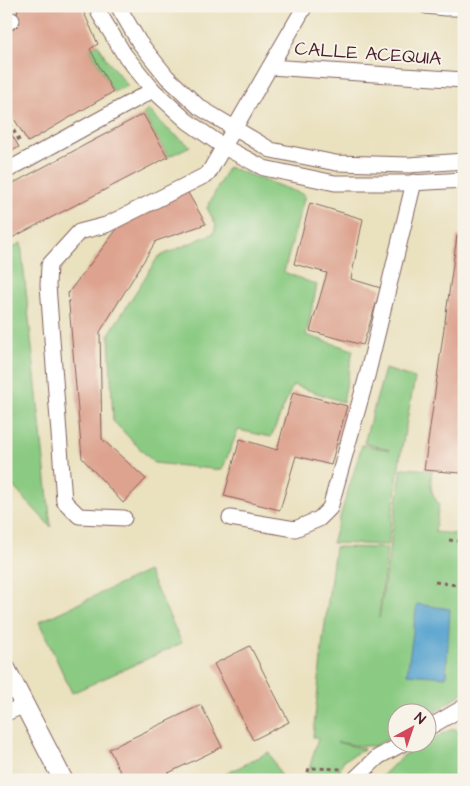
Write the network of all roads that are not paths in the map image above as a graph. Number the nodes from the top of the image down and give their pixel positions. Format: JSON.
{"nodes":[{"id":1,"x":98,"y":6,"type":"edge"},
{"id":2,"x":118,"y":6,"type":"edge"},
{"id":3,"x":305,"y":6,"type":"edge"},
{"id":4,"x":426,"y":6,"type":"edge"},
{"id":5,"x":464,"y":8,"type":"edge"},
{"id":6,"x":270,"y":66,"type":"junction"},
{"id":7,"x":464,"y":80,"type":"edge"},
{"id":8,"x":153,"y":90,"type":"junction"},
{"id":9,"x":234,"y":130,"type":"junction"},
{"id":10,"x":224,"y":147,"type":"junction"},
{"id":11,"x":464,"y":161,"type":"edge"},
{"id":12,"x":6,"y":171,"type":"edge"},
{"id":13,"x":464,"y":180,"type":"edge"},
{"id":14,"x":414,"y":182,"type":"junction"},
{"id":15,"x":124,"y":518,"type":"dead end"},
{"id":16,"x":230,"y":518,"type":"dead end"},
{"id":17,"x":6,"y":669,"type":"edge"},
{"id":18,"x":25,"y":705,"type":"junction"},
{"id":19,"x":464,"y":707,"type":"edge"},
{"id":20,"x":6,"y":713,"type":"edge"},
{"id":21,"x":438,"y":722,"type":"edge"},
{"id":22,"x":388,"y":752,"type":"edge"},
{"id":23,"x":63,"y":780,"type":"edge"},
{"id":24,"x":356,"y":780,"type":"edge"}],
"edges":[{"from":1,"to":8,"type":"street"},
{"from":2,"to":9,"type":"street"},
{"from":3,"to":6,"type":"street","name":"CALLE ACEQUIA"},
{"from":4,"to":5,"type":"street"},
{"from":6,"to":7,"type":"street","name":"CALLE ACEQUIA"},
{"from":6,"to":9,"type":"street","name":"CALLE ACEQUIA"},
{"from":8,"to":10,"type":"street"},
{"from":8,"to":12,"type":"street"},
{"from":9,"to":10,"type":"street","name":"CALLE ACEQUIA"},
{"from":9,"to":11,"type":"street"},
{"from":10,"to":14,"type":"street"},
{"from":10,"to":15,"type":"street","name":"CALLE ACEQUIA"},
{"from":13,"to":14,"type":"street"},
{"from":14,"to":16,"type":"street"},
{"from":17,"to":18,"type":"street"},
{"from":18,"to":20,"type":"street"},
{"from":18,"to":23,"type":"street"},
{"from":19,"to":21,"type":"street"},
{"from":22,"to":24,"type":"street"}]}
